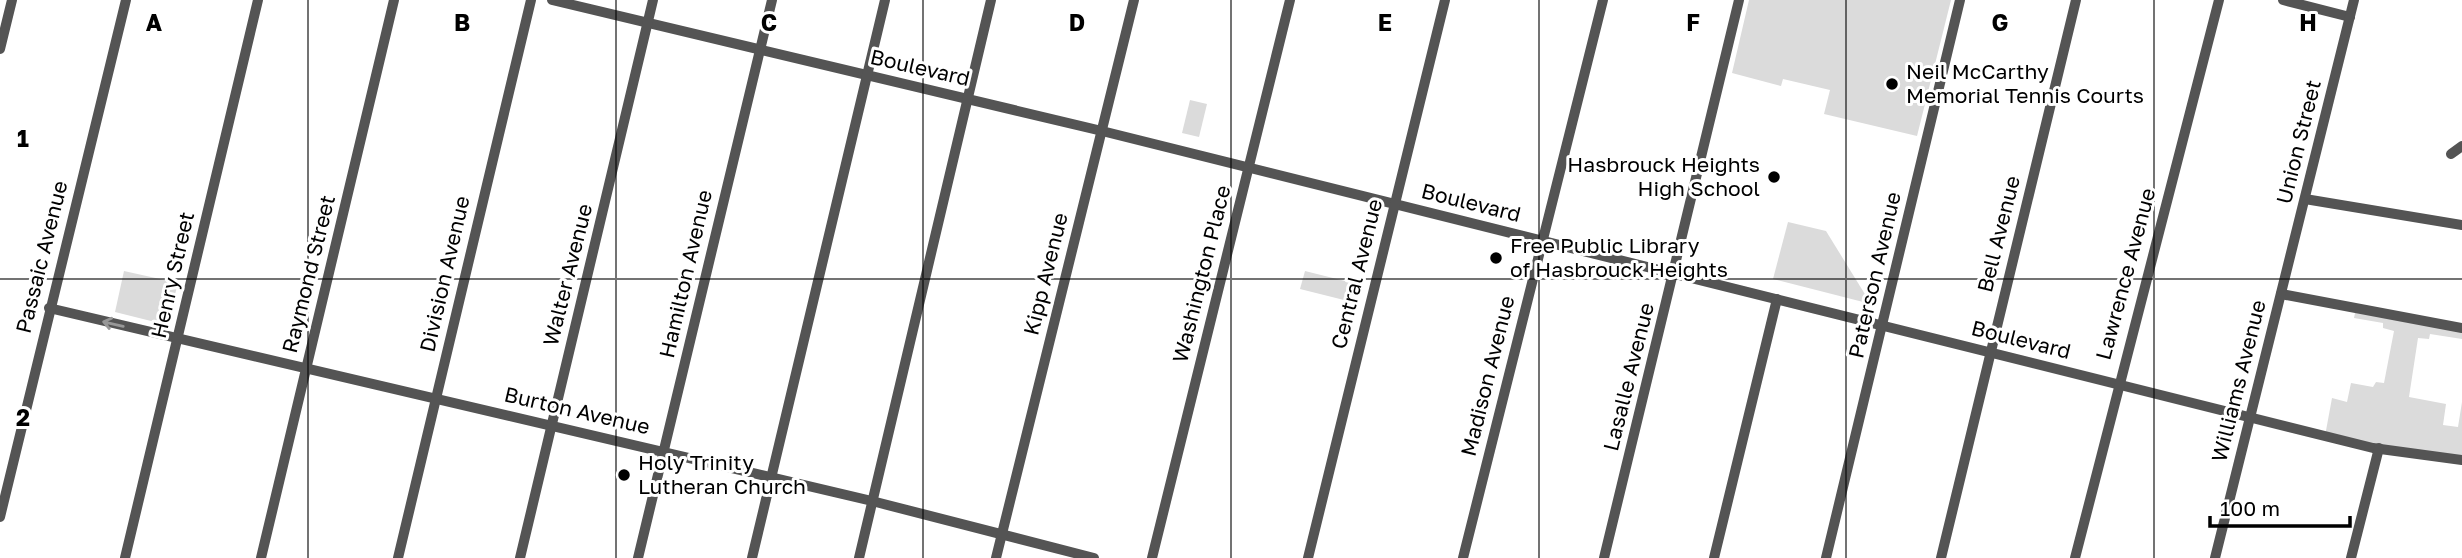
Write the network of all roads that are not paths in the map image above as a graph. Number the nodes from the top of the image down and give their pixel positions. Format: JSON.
{"nodes":[{"id":1,"x":12,"y":0,"type":"edge"},
{"id":2,"x":258,"y":0,"type":"edge"},
{"id":3,"x":394,"y":0,"type":"edge"},
{"id":4,"x":531,"y":0,"type":"edge"},
{"id":5,"x":552,"y":0,"type":"edge"},
{"id":6,"x":653,"y":0,"type":"edge"},
{"id":7,"x":772,"y":0,"type":"edge"},
{"id":8,"x":885,"y":0,"type":"edge"},
{"id":9,"x":991,"y":0,"type":"edge"},
{"id":10,"x":1134,"y":0,"type":"edge"},
{"id":11,"x":1290,"y":0,"type":"edge"},
{"id":12,"x":1445,"y":0,"type":"edge"},
{"id":13,"x":1602,"y":0,"type":"edge"},
{"id":14,"x":1739,"y":0,"type":"edge"},
{"id":15,"x":1959,"y":0,"type":"edge"},
{"id":16,"x":2076,"y":0,"type":"edge"},
{"id":17,"x":2219,"y":0,"type":"edge"},
{"id":18,"x":2283,"y":0,"type":"edge"},
{"id":19,"x":2354,"y":0,"type":"edge"},
{"id":20,"x":124,"y":2,"type":"edge"},
{"id":21,"x":2350,"y":17,"type":"junction"},
{"id":22,"x":648,"y":24,"type":"junction"},
{"id":23,"x":0,"y":49,"type":"edge"},
{"id":24,"x":759,"y":50,"type":"junction"},
{"id":25,"x":867,"y":76,"type":"junction"},
{"id":26,"x":968,"y":99,"type":"junction"},
{"id":27,"x":1102,"y":131,"type":"junction"},
{"id":28,"x":2462,"y":146,"type":"edge"},
{"id":29,"x":2451,"y":154,"type":"dead end"},
{"id":30,"x":1248,"y":168,"type":"junction"},
{"id":31,"x":2305,"y":200,"type":"junction"},
{"id":32,"x":1395,"y":204,"type":"junction"},
{"id":33,"x":2462,"y":225,"type":"edge"},
{"id":34,"x":1542,"y":240,"type":"junction"},
{"id":35,"x":1674,"y":273,"type":"junction"},
{"id":36,"x":2281,"y":294,"type":"junction"},
{"id":37,"x":1777,"y":299,"type":"junction"},
{"id":38,"x":49,"y":309,"type":"junction"},
{"id":39,"x":1883,"y":325,"type":"junction"},
{"id":40,"x":2462,"y":327,"type":"edge"},
{"id":41,"x":177,"y":339,"type":"junction"},
{"id":42,"x":1990,"y":352,"type":"junction"},
{"id":43,"x":307,"y":367,"type":"junction"},
{"id":44,"x":2117,"y":385,"type":"junction"},
{"id":45,"x":436,"y":398,"type":"junction"},
{"id":46,"x":2250,"y":417,"type":"junction"},
{"id":47,"x":552,"y":425,"type":"junction"},
{"id":48,"x":2379,"y":448,"type":"junction"},
{"id":49,"x":663,"y":452,"type":"junction"},
{"id":50,"x":2462,"y":460,"type":"edge"},
{"id":51,"x":772,"y":478,"type":"junction"},
{"id":52,"x":5,"y":479,"type":"edge"},
{"id":53,"x":872,"y":501,"type":"junction"},
{"id":54,"x":0,"y":517,"type":"edge"},
{"id":55,"x":999,"y":545,"type":"edge"},
{"id":56,"x":125,"y":558,"type":"edge"},
{"id":57,"x":261,"y":558,"type":"edge"},
{"id":58,"x":398,"y":558,"type":"edge"},
{"id":59,"x":520,"y":558,"type":"edge"},
{"id":60,"x":638,"y":558,"type":"edge"},
{"id":61,"x":752,"y":558,"type":"edge"},
{"id":62,"x":859,"y":558,"type":"edge"},
{"id":63,"x":1094,"y":558,"type":"edge"},
{"id":64,"x":1152,"y":558,"type":"edge"},
{"id":65,"x":1308,"y":558,"type":"edge"},
{"id":66,"x":1463,"y":558,"type":"edge"},
{"id":67,"x":1604,"y":558,"type":"edge"},
{"id":68,"x":1714,"y":558,"type":"edge"},
{"id":69,"x":1826,"y":558,"type":"edge"},
{"id":70,"x":1941,"y":558,"type":"edge"},
{"id":71,"x":2075,"y":558,"type":"edge"},
{"id":72,"x":2215,"y":558,"type":"edge"},
{"id":73,"x":2351,"y":558,"type":"edge"}],
"edges":[{"from":1,"to":23,"type":"street"},
{"from":2,"to":41,"type":"street","name":"Henry Street"},
{"from":3,"to":43,"type":"street","name":"Raymond Street"},
{"from":4,"to":45,"type":"street","name":"Division Avenue"},
{"from":5,"to":22,"type":"street","name":"Boulevard"},
{"from":6,"to":22,"type":"street","name":"Walter Avenue"},
{"from":7,"to":24,"type":"street","name":"Hamilton Avenue"},
{"from":8,"to":25,"type":"street"},
{"from":9,"to":26,"type":"street"},
{"from":10,"to":27,"type":"street","name":"Kipp Avenue"},
{"from":11,"to":30,"type":"street","name":"Washington Place"},
{"from":12,"to":32,"type":"street","name":"Central Avenue"},
{"from":13,"to":34,"type":"street","name":"Madison Avenue"},
{"from":14,"to":35,"type":"street","name":"Lasalle Avenue"},
{"from":15,"to":39,"type":"street","name":"Paterson Avenue"},
{"from":16,"to":42,"type":"street","name":"Bell Avenue"},
{"from":17,"to":44,"type":"street","name":"Lawrence Avenue"},
{"from":18,"to":21,"type":"street"},
{"from":19,"to":21,"type":"street","name":"Union Street"},
{"from":20,"to":38,"type":"street","name":"Passaic Avenue"},
{"from":21,"to":31,"type":"street","name":"Union Street"},
{"from":22,"to":24,"type":"street","name":"Boulevard"},
{"from":22,"to":47,"type":"street","name":"Walter Avenue"},
{"from":24,"to":25,"type":"street","name":"Boulevard"},
{"from":24,"to":49,"type":"street","name":"Hamilton Avenue"},
{"from":25,"to":26,"type":"street","name":"Boulevard"},
{"from":25,"to":51,"type":"street"},
{"from":26,"to":27,"type":"street","name":"Boulevard"},
{"from":26,"to":53,"type":"street"},
{"from":27,"to":30,"type":"street","name":"Boulevard"},
{"from":27,"to":55,"type":"street","name":"Kipp Avenue"},
{"from":28,"to":29,"type":"street"},
{"from":30,"to":32,"type":"street","name":"Boulevard"},
{"from":30,"to":64,"type":"street","name":"Washington Place"},
{"from":31,"to":33,"type":"street"},
{"from":31,"to":36,"type":"street","name":"Union Street"},
{"from":32,"to":34,"type":"street","name":"Boulevard"},
{"from":32,"to":65,"type":"street","name":"Central Avenue"},
{"from":34,"to":35,"type":"street","name":"Boulevard"},
{"from":34,"to":66,"type":"street","name":"Madison Avenue"},
{"from":35,"to":37,"type":"street","name":"Boulevard"},
{"from":35,"to":67,"type":"street","name":"Lasalle Avenue"},
{"from":36,"to":40,"type":"street"},
{"from":36,"to":46,"type":"street","name":"Williams Avenue"},
{"from":37,"to":39,"type":"street","name":"Boulevard"},
{"from":37,"to":68,"type":"street"},
{"from":41,"to":38,"type":"street","name":"Burton Avenue","one_way":true},
{"from":38,"to":52,"type":"street","name":"Passaic Avenue"},
{"from":39,"to":42,"type":"street","name":"Boulevard"},
{"from":39,"to":69,"type":"street","name":"Paterson Avenue"},
{"from":41,"to":43,"type":"street","name":"Burton Avenue"},
{"from":41,"to":56,"type":"street","name":"Henry Street"},
{"from":42,"to":44,"type":"street","name":"Boulevard"},
{"from":42,"to":70,"type":"street","name":"Bell Avenue"},
{"from":43,"to":45,"type":"street","name":"Burton Avenue"},
{"from":43,"to":57,"type":"street","name":"Raymond Street"},
{"from":44,"to":46,"type":"street","name":"Boulevard"},
{"from":44,"to":71,"type":"street","name":"Lawrence Avenue"},
{"from":45,"to":47,"type":"street","name":"Burton Avenue"},
{"from":45,"to":58,"type":"street","name":"Division Avenue"},
{"from":46,"to":48,"type":"street","name":"Boulevard"},
{"from":46,"to":72,"type":"street","name":"Williams Avenue"},
{"from":47,"to":49,"type":"street","name":"Burton Avenue"},
{"from":47,"to":59,"type":"street","name":"Walter Avenue"},
{"from":48,"to":50,"type":"street","name":"Boulevard"},
{"from":48,"to":73,"type":"street"},
{"from":49,"to":51,"type":"street","name":"Burton Avenue"},
{"from":49,"to":60,"type":"street","name":"Hamilton Avenue"},
{"from":51,"to":53,"type":"street","name":"Burton Avenue"},
{"from":51,"to":61,"type":"street"},
{"from":52,"to":54,"type":"street","name":"Passaic Avenue"},
{"from":53,"to":55,"type":"street","name":"Burton Avenue"},
{"from":53,"to":62,"type":"street"},
{"from":55,"to":63,"type":"street","name":"Burton Avenue"}]}
